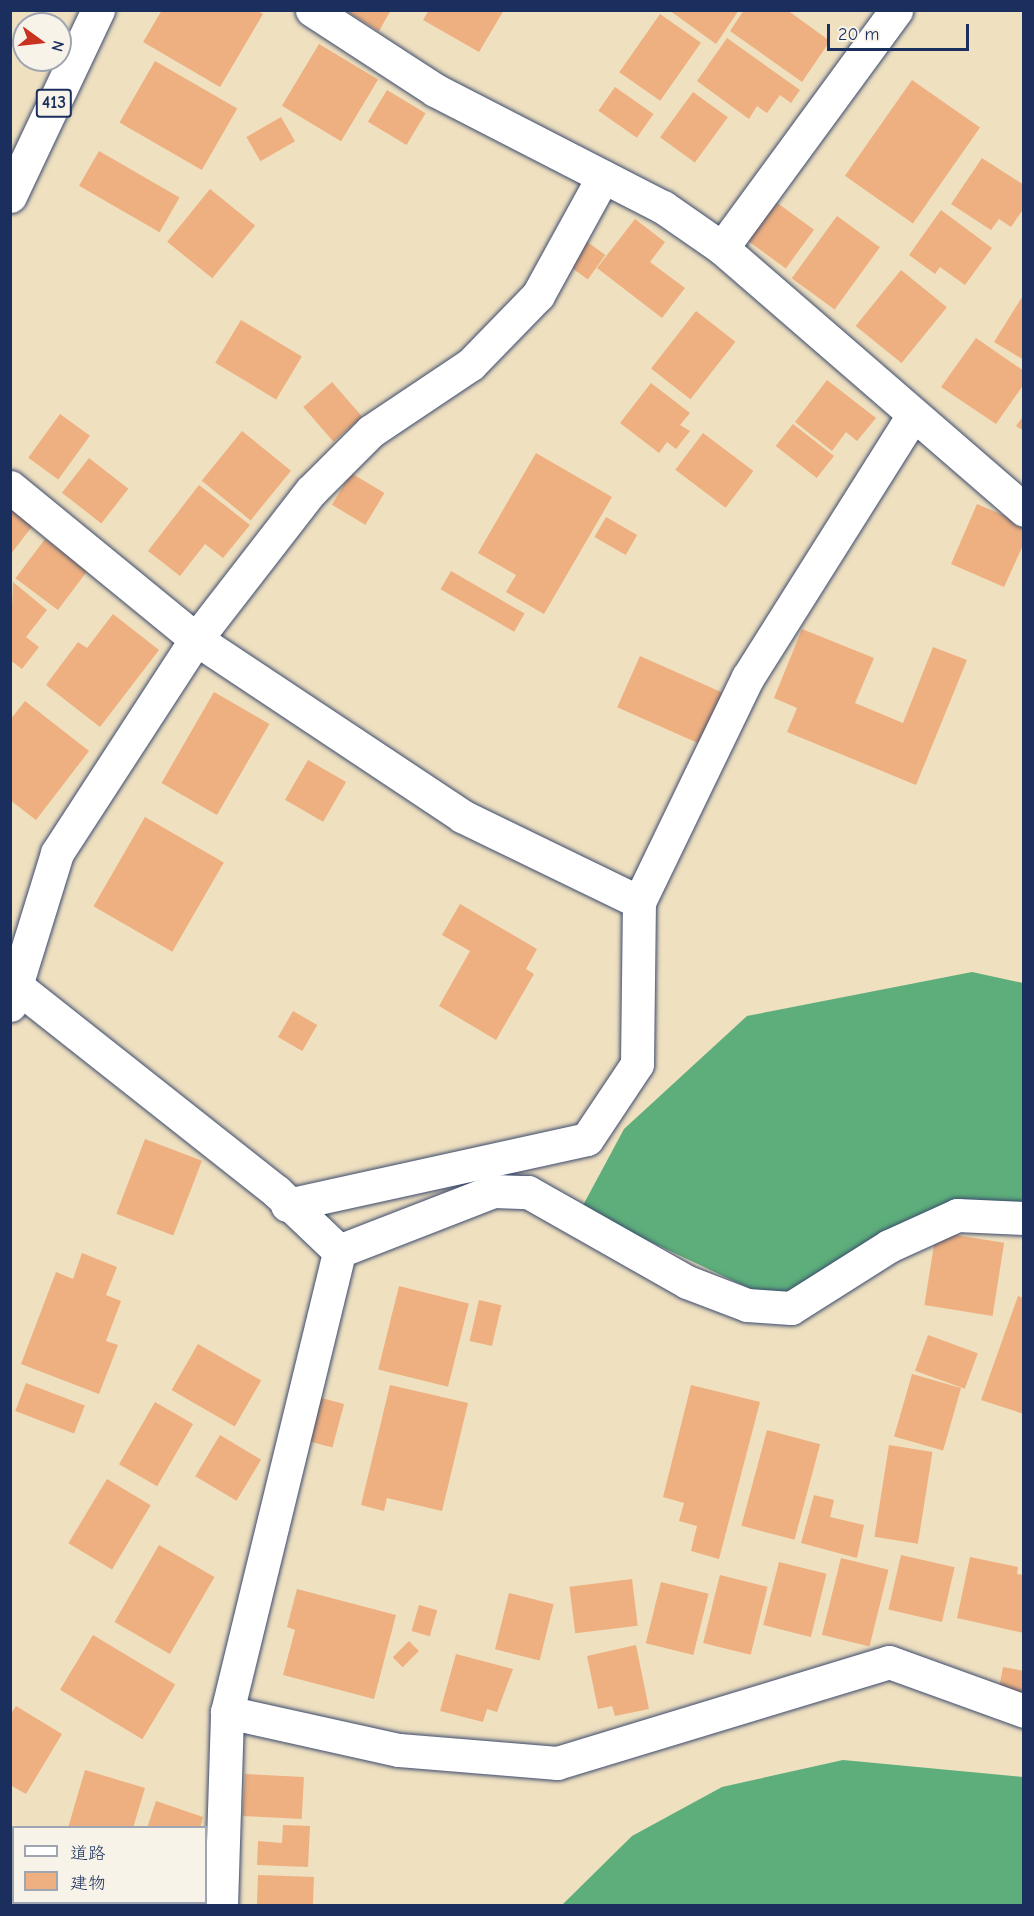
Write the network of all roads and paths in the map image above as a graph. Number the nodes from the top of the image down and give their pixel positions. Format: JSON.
{"nodes":[{"id":1,"x":98,"y":10,"type":"edge"},
{"id":2,"x":312,"y":10,"type":"edge"},
{"id":3,"x":896,"y":10,"type":"edge"},
{"id":4,"x":603,"y":177,"type":"junction"},
{"id":5,"x":10,"y":196,"type":"edge"},
{"id":6,"x":722,"y":248,"type":"junction"},
{"id":7,"x":913,"y":415,"type":"junction"},
{"id":8,"x":10,"y":487,"type":"edge"},
{"id":9,"x":1023,"y":510,"type":"edge"},
{"id":10,"x":196,"y":639,"type":"junction"},
{"id":11,"x":639,"y":902,"type":"junction"},
{"id":12,"x":13,"y":992,"type":"edge"},
{"id":13,"x":287,"y":1205,"type":"junction"},
{"id":14,"x":1023,"y":1218,"type":"edge"},
{"id":15,"x":339,"y":1251,"type":"junction"},
{"id":16,"x":1023,"y":1711,"type":"edge"},
{"id":17,"x":226,"y":1712,"type":"junction"},
{"id":18,"x":221,"y":1905,"type":"edge"}],
"edges":[{"from":1,"to":5,"type":"main road","number":"413"},
{"from":2,"to":4,"type":"main road"},
{"from":3,"to":6,"type":"main road"},
{"from":4,"to":6,"type":"main road"},
{"from":4,"to":10,"type":"main road"},
{"from":6,"to":7,"type":"main road"},
{"from":7,"to":9,"type":"main road"},
{"from":7,"to":11,"type":"main road"},
{"from":8,"to":10,"type":"main road"},
{"from":10,"to":11,"type":"main road"},
{"from":10,"to":12,"type":"main road"},
{"from":11,"to":13,"type":"main road"},
{"from":12,"to":13,"type":"main road"},
{"from":13,"to":15,"type":"main road"},
{"from":14,"to":15,"type":"main road"},
{"from":15,"to":17,"type":"main road"},
{"from":16,"to":17,"type":"main road"},
{"from":17,"to":18,"type":"main road"}]}
